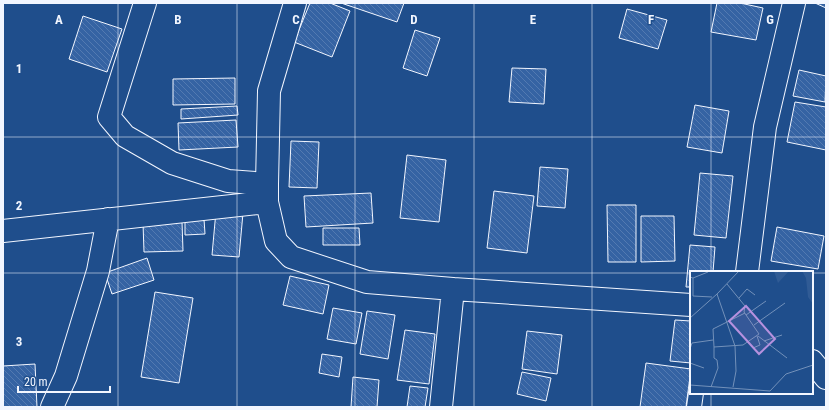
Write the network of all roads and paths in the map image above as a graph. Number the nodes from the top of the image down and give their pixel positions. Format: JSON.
{"nodes":[{"id":1,"x":145,"y":3,"type":"edge"},
{"id":2,"x":294,"y":3,"type":"edge"},
{"id":3,"x":794,"y":3,"type":"edge"},
{"id":4,"x":267,"y":193,"type":"junction"},
{"id":5,"x":108,"y":219,"type":"junction"},
{"id":6,"x":3,"y":231,"type":"edge"},
{"id":7,"x":747,"y":271,"type":"edge"},
{"id":8,"x":453,"y":289,"type":"junction"},
{"id":9,"x":690,"y":305,"type":"edge"},
{"id":10,"x":813,"y":362,"type":"edge"},
{"id":11,"x":826,"y":378,"type":"edge"},
{"id":12,"x":696,"y":394,"type":"edge"},
{"id":13,"x":52,"y":407,"type":"edge"},
{"id":14,"x":441,"y":407,"type":"edge"},
{"id":15,"x":694,"y":407,"type":"edge"}],
"edges":[{"from":1,"to":4,"type":"street"},
{"from":2,"to":4,"type":"street"},
{"from":3,"to":7,"type":"street"},
{"from":4,"to":5,"type":"street"},
{"from":4,"to":8,"type":"street"},
{"from":5,"to":6,"type":"street"},
{"from":5,"to":13,"type":"street"},
{"from":8,"to":9,"type":"street"},
{"from":8,"to":14,"type":"street"},
{"from":10,"to":11,"type":"street"},
{"from":12,"to":15,"type":"lane"}]}
